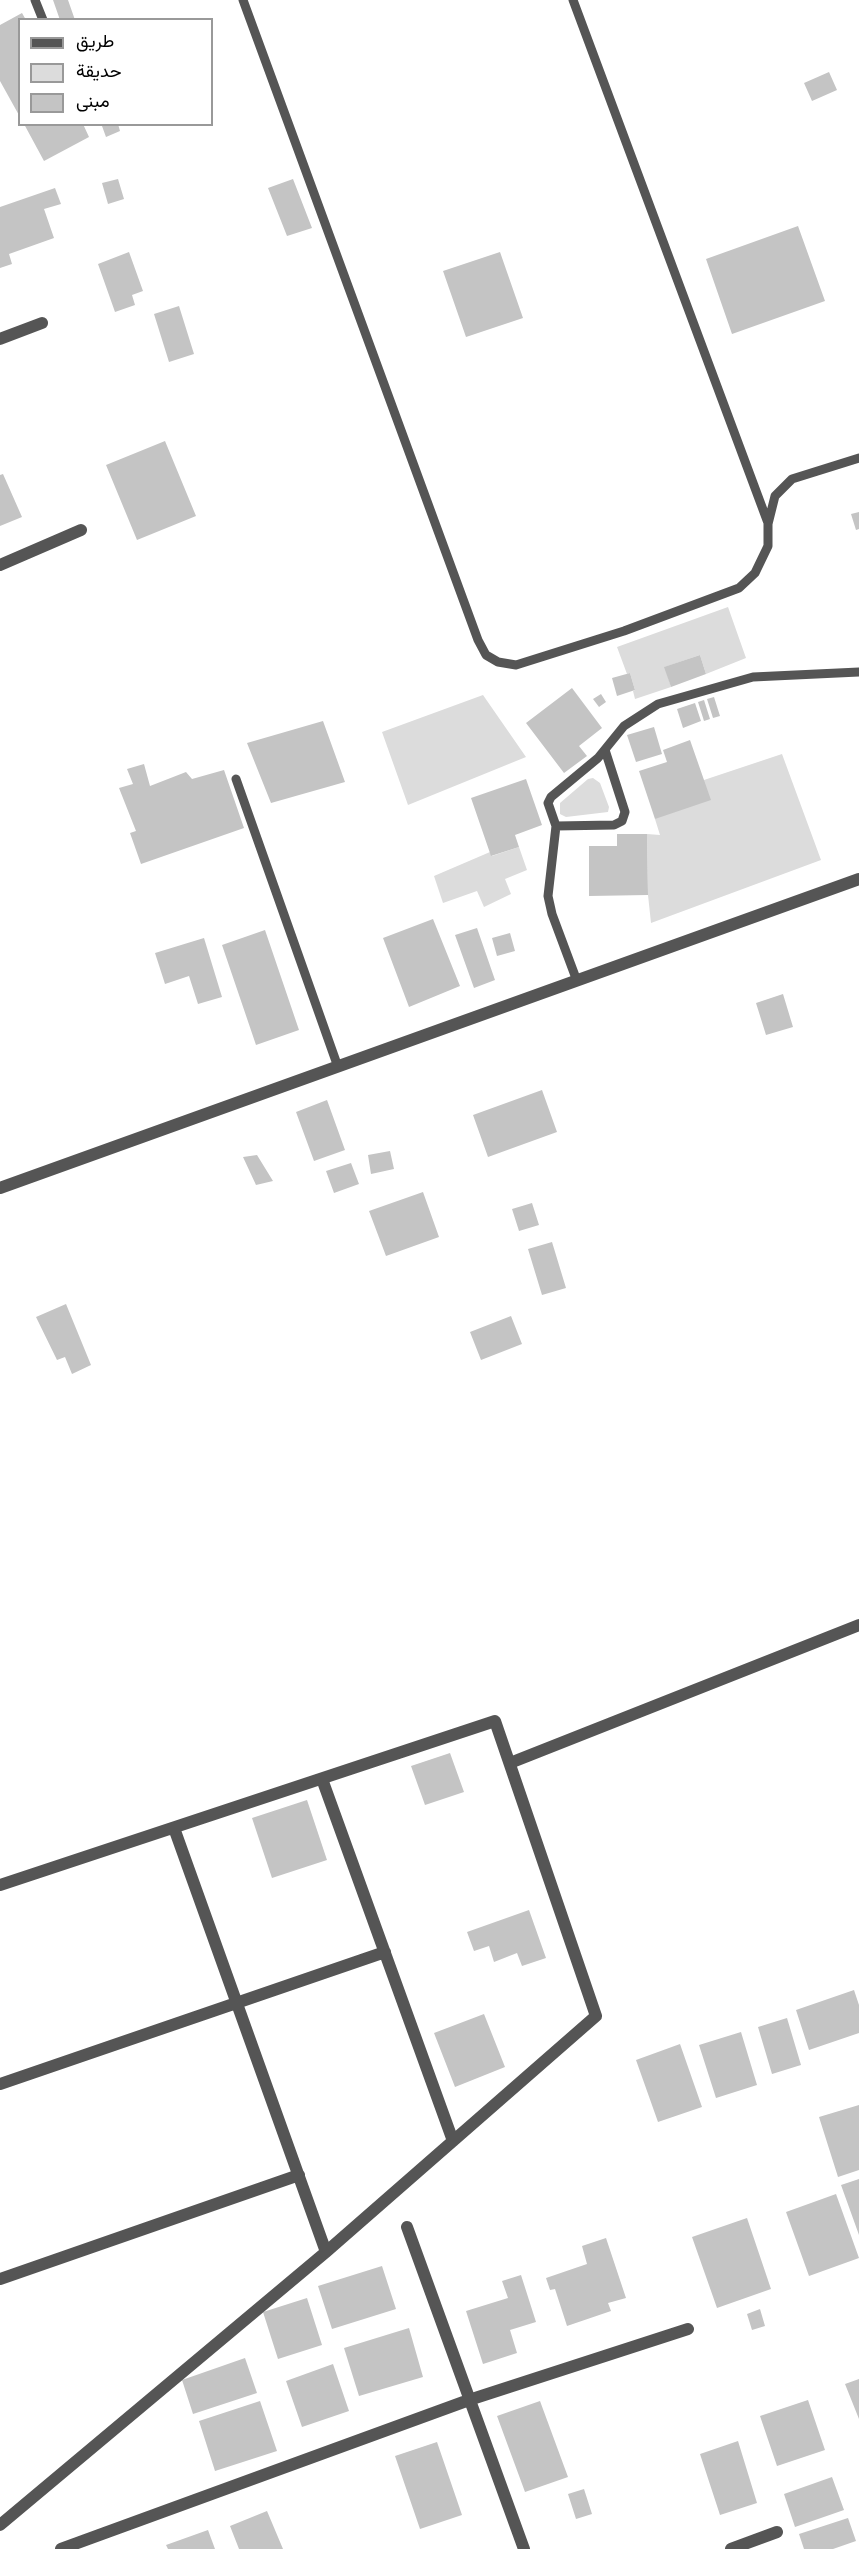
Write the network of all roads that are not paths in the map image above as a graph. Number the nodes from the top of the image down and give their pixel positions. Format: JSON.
{"nodes":[{"id":1,"x":35,"y":0,"type":"edge"},
{"id":2,"x":243,"y":0,"type":"edge"},
{"id":3,"x":573,"y":0,"type":"edge"},
{"id":4,"x":42,"y":18,"type":"edge"},
{"id":5,"x":42,"y":323,"type":"dead end"},
{"id":6,"x":0,"y":339,"type":"edge"},
{"id":7,"x":859,"y":458,"type":"edge"},
{"id":8,"x":768,"y":524,"type":"junction"},
{"id":9,"x":81,"y":530,"type":"dead end"},
{"id":10,"x":0,"y":564,"type":"edge"},
{"id":11,"x":859,"y":672,"type":"edge"},
{"id":12,"x":604,"y":750,"type":"junction"},
{"id":13,"x":236,"y":779,"type":"dead end"},
{"id":14,"x":556,"y":826,"type":"junction"},
{"id":15,"x":859,"y":879,"type":"edge"},
{"id":16,"x":577,"y":981,"type":"junction"},
{"id":17,"x":338,"y":1067,"type":"junction"},
{"id":18,"x":0,"y":1188,"type":"edge"},
{"id":19,"x":859,"y":1625,"type":"edge"},
{"id":20,"x":510,"y":1763,"type":"junction"},
{"id":21,"x":322,"y":1779,"type":"junction"},
{"id":22,"x":174,"y":1828,"type":"junction"},
{"id":23,"x":0,"y":1885,"type":"edge"},
{"id":24,"x":385,"y":1952,"type":"junction"},
{"id":25,"x":237,"y":2002,"type":"junction"},
{"id":26,"x":0,"y":2084,"type":"edge"},
{"id":27,"x":453,"y":2141,"type":"junction"},
{"id":28,"x":299,"y":2175,"type":"junction"},
{"id":29,"x":407,"y":2227,"type":"dead end"},
{"id":30,"x":326,"y":2252,"type":"junction"},
{"id":31,"x":0,"y":2279,"type":"edge"},
{"id":32,"x":688,"y":2329,"type":"dead end"},
{"id":33,"x":470,"y":2400,"type":"junction"},
{"id":34,"x":0,"y":2525,"type":"edge"},
{"id":35,"x":777,"y":2532,"type":"dead end"},
{"id":36,"x":61,"y":2549,"type":"edge"},
{"id":37,"x":524,"y":2549,"type":"edge"},
{"id":38,"x":731,"y":2549,"type":"edge"}],
"edges":[{"from":1,"to":4,"type":"lane"},
{"from":2,"to":8,"type":"lane"},
{"from":3,"to":8,"type":"lane"},
{"from":5,"to":6,"type":"street"},
{"from":7,"to":8,"type":"lane"},
{"from":9,"to":10,"type":"street"},
{"from":11,"to":12,"type":"lane"},
{"from":12,"to":14,"type":"lane"},
{"from":12,"to":14,"type":"lane"},
{"from":13,"to":17,"type":"lane"},
{"from":14,"to":16,"type":"lane"},
{"from":15,"to":16,"type":"street"},
{"from":16,"to":17,"type":"street"},
{"from":17,"to":18,"type":"street"},
{"from":19,"to":20,"type":"street"},
{"from":20,"to":21,"type":"street"},
{"from":20,"to":27,"type":"street"},
{"from":21,"to":22,"type":"street"},
{"from":21,"to":24,"type":"street"},
{"from":22,"to":23,"type":"street"},
{"from":22,"to":25,"type":"street"},
{"from":24,"to":25,"type":"street"},
{"from":24,"to":27,"type":"street"},
{"from":25,"to":26,"type":"street"},
{"from":25,"to":28,"type":"street"},
{"from":27,"to":30,"type":"street"},
{"from":28,"to":30,"type":"street"},
{"from":28,"to":31,"type":"street"},
{"from":29,"to":33,"type":"street"},
{"from":30,"to":34,"type":"street"},
{"from":32,"to":33,"type":"street"},
{"from":33,"to":36,"type":"street"},
{"from":33,"to":37,"type":"street"},
{"from":35,"to":38,"type":"street"}]}
